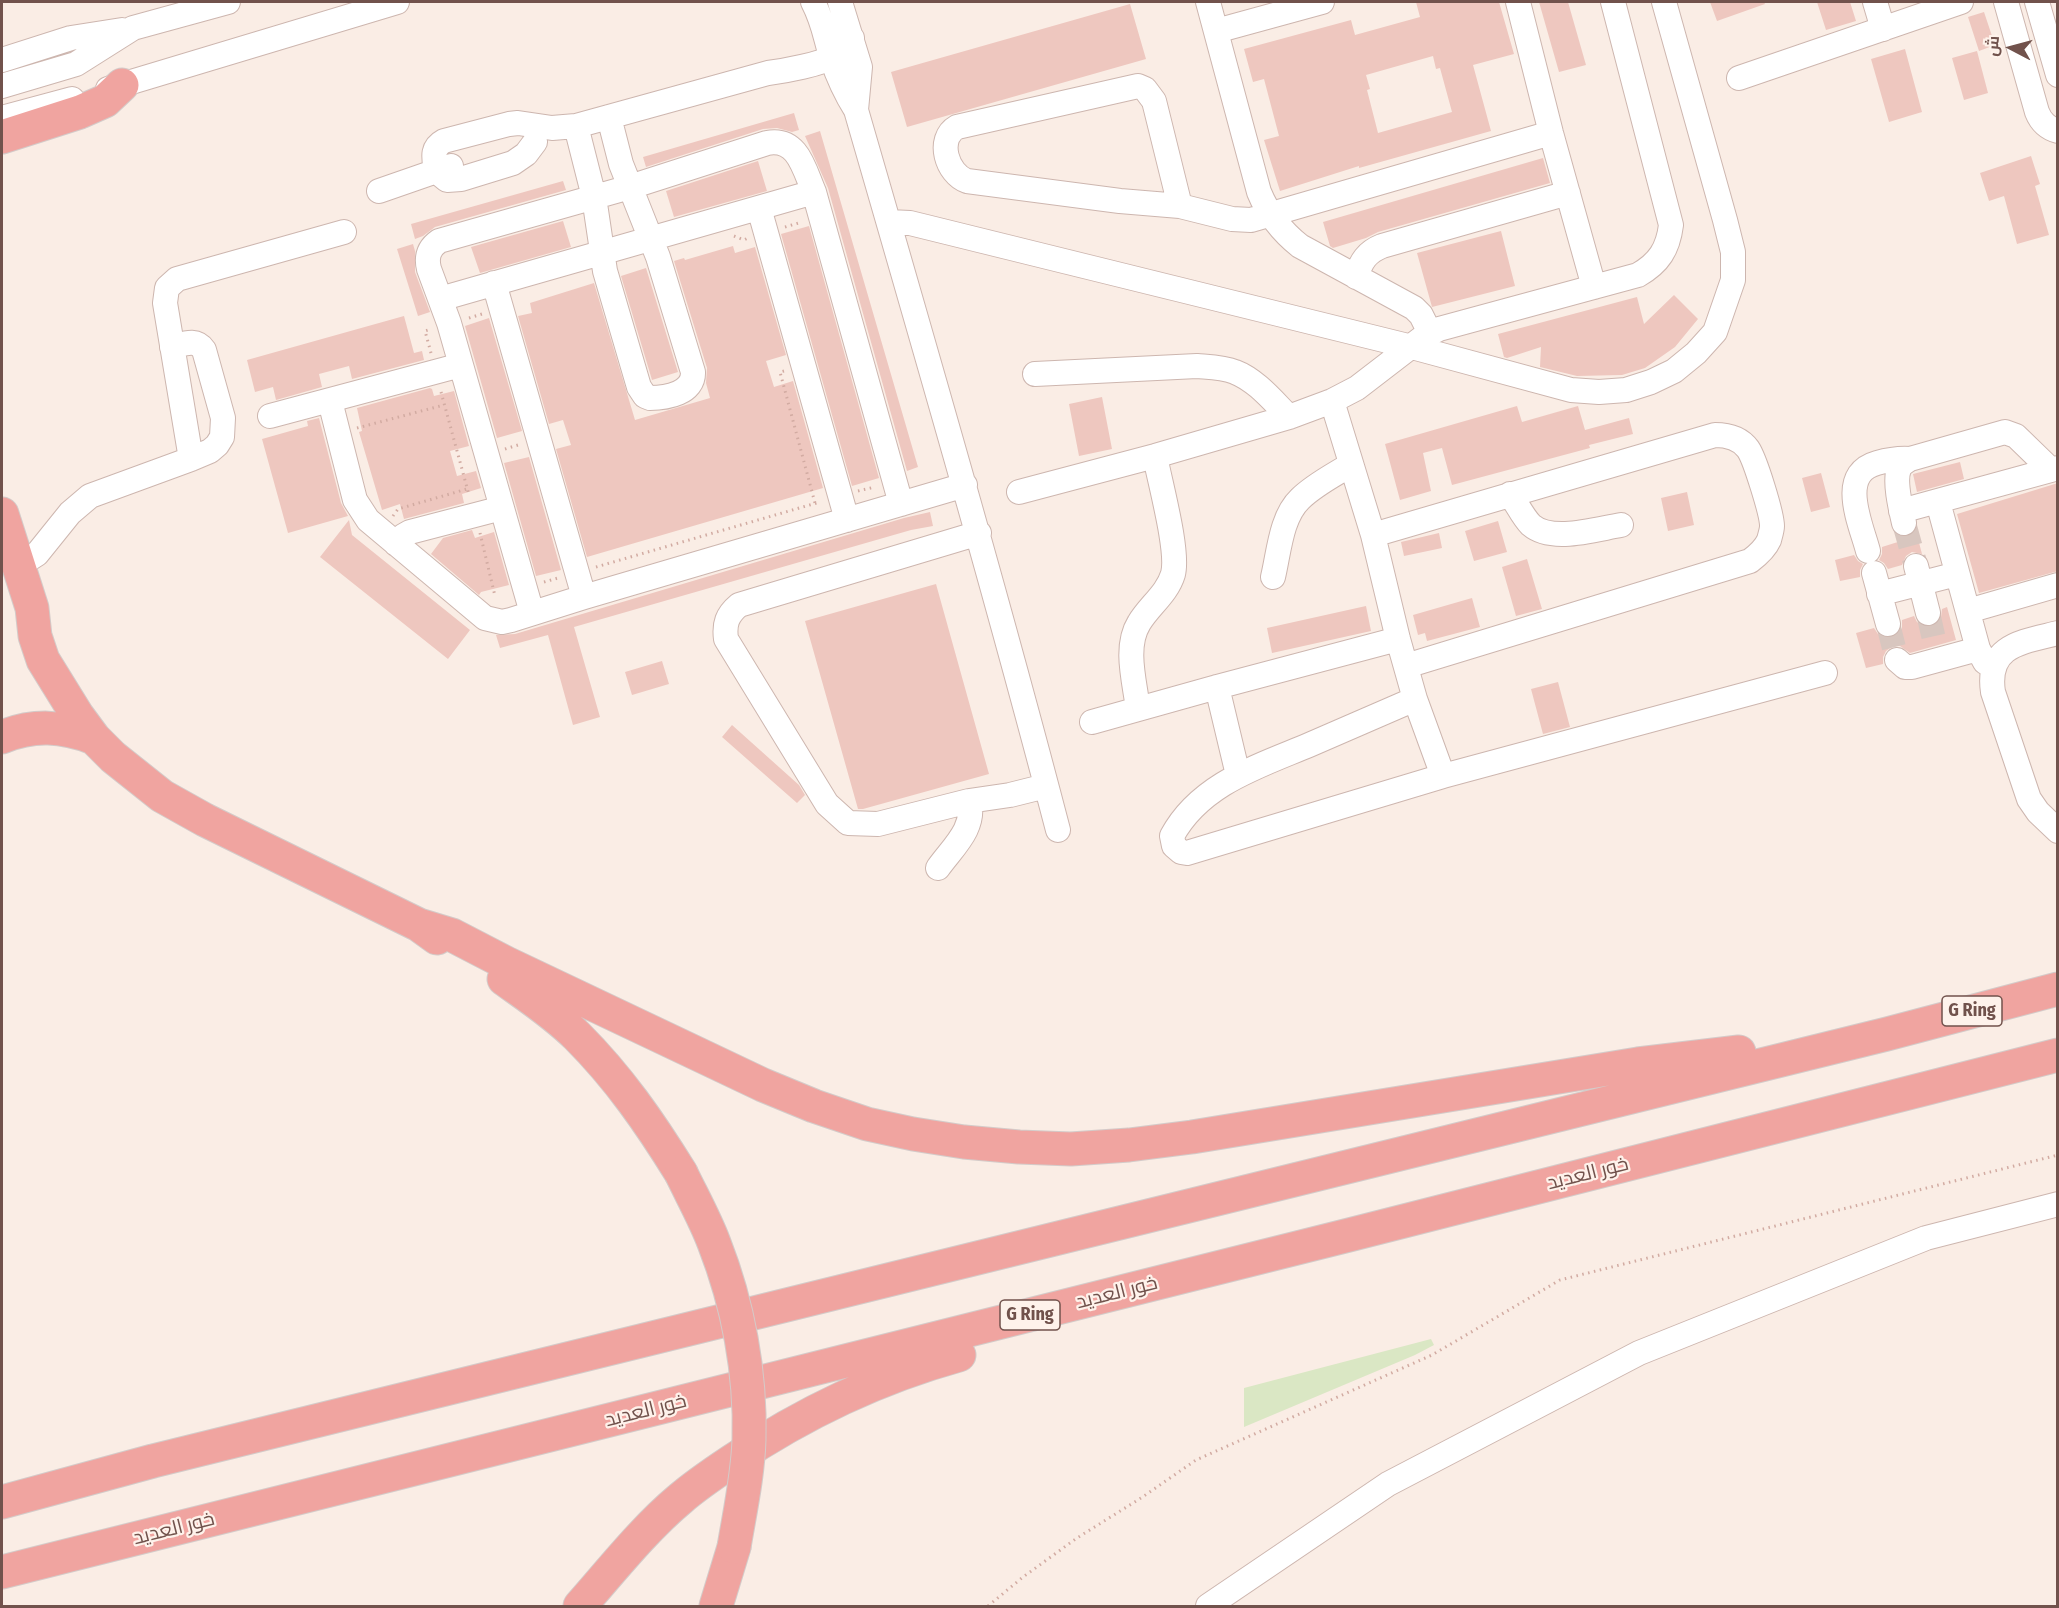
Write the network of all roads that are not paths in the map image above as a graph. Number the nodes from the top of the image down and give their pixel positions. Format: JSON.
{"nodes":[{"id":1,"x":228,"y":2,"type":"edge"},
{"id":2,"x":397,"y":2,"type":"edge"},
{"id":3,"x":813,"y":2,"type":"edge"},
{"id":4,"x":840,"y":2,"type":"edge"},
{"id":5,"x":1208,"y":2,"type":"edge"},
{"id":6,"x":1322,"y":2,"type":"edge"},
{"id":7,"x":1518,"y":2,"type":"edge"},
{"id":8,"x":1613,"y":2,"type":"edge"},
{"id":9,"x":1664,"y":2,"type":"edge"},
{"id":10,"x":1875,"y":2,"type":"edge"},
{"id":11,"x":2006,"y":2,"type":"edge"},
{"id":12,"x":2037,"y":2,"type":"edge"},
{"id":13,"x":1947,"y":4,"type":"edge"},
{"id":14,"x":133,"y":28,"type":"junction"},
{"id":15,"x":1882,"y":29,"type":"junction"},
{"id":16,"x":1216,"y":31,"type":"junction"},
{"id":17,"x":852,"y":38,"type":"junction"},
{"id":18,"x":27,"y":52,"type":"junction"},
{"id":19,"x":2,"y":54,"type":"edge"},
{"id":20,"x":832,"y":58,"type":"junction"},
{"id":21,"x":2,"y":60,"type":"edge"},
{"id":22,"x":768,"y":73,"type":"junction"},
{"id":23,"x":2058,"y":75,"type":"edge"},
{"id":24,"x":1739,"y":78,"type":"dead end"},
{"id":25,"x":122,"y":85,"type":"junction"},
{"id":26,"x":2,"y":86,"type":"edge"},
{"id":27,"x":856,"y":110,"type":"junction"},
{"id":28,"x":609,"y":117,"type":"junction"},
{"id":29,"x":2,"y":118,"type":"edge"},
{"id":30,"x":576,"y":126,"type":"junction"},
{"id":31,"x":2058,"y":131,"type":"edge"},
{"id":32,"x":1551,"y":133,"type":"junction"},
{"id":33,"x":2,"y":137,"type":"edge"},
{"id":34,"x":436,"y":171,"type":"junction"},
{"id":35,"x":630,"y":187,"type":"junction"},
{"id":36,"x":379,"y":191,"type":"dead end"},
{"id":37,"x":814,"y":192,"type":"junction"},
{"id":38,"x":1568,"y":193,"type":"junction"},
{"id":39,"x":594,"y":197,"type":"junction"},
{"id":40,"x":1180,"y":206,"type":"junction"},
{"id":41,"x":759,"y":208,"type":"junction"},
{"id":42,"x":1271,"y":216,"type":"junction"},
{"id":43,"x":889,"y":222,"type":"junction"},
{"id":44,"x":344,"y":232,"type":"dead end"},
{"id":45,"x":652,"y":239,"type":"junction"},
{"id":46,"x":603,"y":253,"type":"junction"},
{"id":47,"x":1356,"y":277,"type":"junction"},
{"id":48,"x":494,"y":283,"type":"junction"},
{"id":49,"x":1594,"y":287,"type":"junction"},
{"id":50,"x":440,"y":299,"type":"junction"},
{"id":51,"x":1421,"y":340,"type":"junction"},
{"id":52,"x":172,"y":347,"type":"junction"},
{"id":53,"x":461,"y":365,"type":"junction"},
{"id":54,"x":1035,"y":374,"type":"dead end"},
{"id":55,"x":330,"y":400,"type":"junction"},
{"id":56,"x":1332,"y":401,"type":"junction"},
{"id":57,"x":270,"y":416,"type":"dead end"},
{"id":58,"x":1289,"y":417,"type":"junction"},
{"id":59,"x":1155,"y":456,"type":"junction"},
{"id":60,"x":191,"y":459,"type":"junction"},
{"id":61,"x":1910,"y":459,"type":"junction"},
{"id":62,"x":1350,"y":465,"type":"junction"},
{"id":63,"x":2054,"y":469,"type":"edge"},
{"id":64,"x":965,"y":485,"type":"junction"},
{"id":65,"x":1019,"y":492,"type":"dead end"},
{"id":66,"x":897,"y":493,"type":"junction"},
{"id":67,"x":1510,"y":494,"type":"junction"},
{"id":68,"x":1938,"y":502,"type":"junction"},
{"id":69,"x":502,"y":508,"type":"junction"},
{"id":70,"x":2,"y":514,"type":"edge"},
{"id":71,"x":847,"y":520,"type":"junction"},
{"id":72,"x":1621,"y":525,"type":"dead end"},
{"id":73,"x":979,"y":533,"type":"junction"},
{"id":74,"x":1373,"y":535,"type":"junction"},
{"id":75,"x":388,"y":538,"type":"junction"},
{"id":76,"x":18,"y":566,"type":"junction"},
{"id":77,"x":1874,"y":573,"type":"junction"},
{"id":78,"x":1918,"y":574,"type":"junction"},
{"id":79,"x":1957,"y":574,"type":"junction"},
{"id":80,"x":1273,"y":577,"type":"dead end"},
{"id":81,"x":2058,"y":585,"type":"edge"},
{"id":82,"x":584,"y":597,"type":"junction"},
{"id":83,"x":1968,"y":611,"type":"junction"},
{"id":84,"x":1928,"y":613,"type":"tunnel mouth"},
{"id":85,"x":532,"y":614,"type":"junction"},
{"id":86,"x":1888,"y":624,"type":"tunnel mouth"},
{"id":87,"x":2058,"y":633,"type":"edge"},
{"id":88,"x":1398,"y":639,"type":"junction"},
{"id":89,"x":1985,"y":658,"type":"junction"},
{"id":90,"x":1897,"y":660,"type":"dead end"},
{"id":91,"x":1407,"y":666,"type":"junction"},
{"id":92,"x":1825,"y":674,"type":"dead end"},
{"id":93,"x":1217,"y":687,"type":"junction"},
{"id":94,"x":1415,"y":699,"type":"junction"},
{"id":95,"x":1138,"y":709,"type":"junction"},
{"id":96,"x":1092,"y":722,"type":"dead end"},
{"id":97,"x":2,"y":737,"type":"edge"},
{"id":98,"x":94,"y":738,"type":"junction"},
{"id":99,"x":1238,"y":775,"type":"junction"},
{"id":100,"x":1443,"y":776,"type":"junction"},
{"id":101,"x":1046,"y":786,"type":"junction"},
{"id":102,"x":969,"y":801,"type":"junction"},
{"id":103,"x":1058,"y":830,"type":"dead end"},
{"id":104,"x":2058,"y":831,"type":"edge"},
{"id":105,"x":938,"y":868,"type":"dead end"},
{"id":106,"x":419,"y":925,"type":"junction"},
{"id":107,"x":2058,"y":989,"type":"edge"},
{"id":108,"x":1887,"y":1034,"type":"junction"},
{"id":109,"x":2058,"y":1055,"type":"edge"},
{"id":110,"x":2058,"y":1204,"type":"edge"},
{"id":111,"x":1349,"y":1235,"type":"junction"},
{"id":112,"x":2,"y":1502,"type":"edge"},
{"id":113,"x":2,"y":1572,"type":"edge"},
{"id":114,"x":580,"y":1606,"type":"edge"},
{"id":115,"x":717,"y":1606,"type":"edge"},
{"id":116,"x":1208,"y":1606,"type":"edge"}],
"edges":[{"from":1,"to":14,"type":"street"},
{"from":2,"to":25,"type":"street"},
{"from":3,"to":20,"type":"street"},
{"from":3,"to":22,"type":"street"},
{"from":4,"to":17,"type":"street"},
{"from":5,"to":16,"type":"street"},
{"from":6,"to":16,"type":"street"},
{"from":7,"to":32,"type":"street"},
{"from":8,"to":49,"type":"street"},
{"from":9,"to":51,"type":"street"},
{"from":10,"to":15,"type":"street"},
{"from":11,"to":31,"type":"street"},
{"from":12,"to":23,"type":"street"},
{"from":13,"to":15,"type":"street"},
{"from":14,"to":18,"type":"street"},
{"from":14,"to":26,"type":"street"},
{"from":15,"to":24,"type":"street"},
{"from":16,"to":42,"type":"street"},
{"from":17,"to":20,"type":"street"},
{"from":17,"to":27,"type":"street"},
{"from":18,"to":19,"type":"street"},
{"from":18,"to":21,"type":"street"},
{"from":20,"to":22,"type":"street"},
{"from":20,"to":27,"type":"street"},
{"from":22,"to":28,"type":"street"},
{"from":25,"to":29,"type":"street"},
{"from":25,"to":33,"type":"highway"},
{"from":27,"to":43,"type":"street"},
{"from":28,"to":30,"type":"street"},
{"from":28,"to":35,"type":"street"},
{"from":30,"to":34,"type":"street"},
{"from":30,"to":34,"type":"street"},
{"from":30,"to":39,"type":"street"},
{"from":32,"to":38,"type":"street"},
{"from":32,"to":42,"type":"street"},
{"from":34,"to":36,"type":"street"},
{"from":35,"to":37,"type":"street"},
{"from":35,"to":39,"type":"street"},
{"from":35,"to":45,"type":"street"},
{"from":37,"to":41,"type":"street"},
{"from":37,"to":66,"type":"street"},
{"from":38,"to":47,"type":"street"},
{"from":38,"to":49,"type":"street"},
{"from":39,"to":46,"type":"street"},
{"from":39,"to":50,"type":"street"},
{"from":40,"to":40,"type":"street"},
{"from":40,"to":42,"type":"street"},
{"from":41,"to":45,"type":"street"},
{"from":41,"to":71,"type":"street"},
{"from":42,"to":47,"type":"street"},
{"from":43,"to":51,"type":"street"},
{"from":43,"to":64,"type":"street"},
{"from":44,"to":52,"type":"street"},
{"from":45,"to":46,"type":"street"},
{"from":45,"to":46,"type":"street"},
{"from":46,"to":48,"type":"street"},
{"from":47,"to":51,"type":"street"},
{"from":48,"to":50,"type":"street"},
{"from":48,"to":82,"type":"street"},
{"from":49,"to":51,"type":"street"},
{"from":50,"to":53,"type":"street"},
{"from":51,"to":56,"type":"street"},
{"from":52,"to":60,"type":"street"},
{"from":52,"to":60,"type":"street"},
{"from":53,"to":55,"type":"street"},
{"from":53,"to":69,"type":"street"},
{"from":54,"to":58,"type":"street"},
{"from":55,"to":57,"type":"street"},
{"from":55,"to":75,"type":"street"},
{"from":56,"to":58,"type":"street"},
{"from":56,"to":62,"type":"street"},
{"from":58,"to":59,"type":"street"},
{"from":59,"to":65,"type":"street"},
{"from":59,"to":95,"type":"street"},
{"from":60,"to":76,"type":"street"},
{"from":61,"to":63,"type":"street"},
{"from":61,"to":68,"type":"street"},
{"from":61,"to":77,"type":"street"},
{"from":62,"to":74,"type":"street"},
{"from":62,"to":80,"type":"street"},
{"from":63,"to":68,"type":"street"},
{"from":64,"to":66,"type":"street"},
{"from":64,"to":73,"type":"street"},
{"from":66,"to":71,"type":"street"},
{"from":67,"to":72,"type":"street"},
{"from":67,"to":74,"type":"street"},
{"from":67,"to":91,"type":"street"},
{"from":68,"to":79,"type":"street"},
{"from":69,"to":75,"type":"street"},
{"from":69,"to":85,"type":"street"},
{"from":70,"to":76,"type":"highway"},
{"from":71,"to":82,"type":"street"},
{"from":73,"to":101,"type":"street"},
{"from":73,"to":102,"type":"street"},
{"from":74,"to":88,"type":"street"},
{"from":75,"to":85,"type":"street"},
{"from":76,"to":98,"type":"highway"},
{"from":77,"to":78,"type":"street"},
{"from":77,"to":86,"type":"street"},
{"from":78,"to":79,"type":"street"},
{"from":78,"to":84,"type":"street"},
{"from":79,"to":83,"type":"street"},
{"from":81,"to":83,"type":"street"},
{"from":82,"to":85,"type":"street"},
{"from":83,"to":89,"type":"street"},
{"from":87,"to":89,"type":"street"},
{"from":88,"to":91,"type":"street"},
{"from":88,"to":93,"type":"street"},
{"from":89,"to":90,"type":"street"},
{"from":89,"to":104,"type":"street"},
{"from":91,"to":94,"type":"street"},
{"from":92,"to":100,"type":"street"},
{"from":93,"to":95,"type":"street"},
{"from":93,"to":99,"type":"street"},
{"from":94,"to":99,"type":"street"},
{"from":94,"to":100,"type":"street"},
{"from":95,"to":96,"type":"street"},
{"from":97,"to":98,"type":"highway"},
{"from":98,"to":106,"type":"highway"},
{"from":99,"to":100,"type":"street"},
{"from":101,"to":102,"type":"street"},
{"from":101,"to":103,"type":"street"},
{"from":102,"to":105,"type":"street"},
{"from":106,"to":108,"type":"highway"},
{"from":106,"to":115,"type":"highway","bridge":true},
{"from":107,"to":108,"type":"highway","number":"G Ring"},
{"from":108,"to":112,"type":"highway","number":"G Ring"},
{"from":109,"to":111,"type":"highway","name":"خور العديد","number":"G Ring"},
{"from":110,"to":116,"type":"street"},
{"from":111,"to":113,"type":"highway","name":"خور العديد","number":"G Ring"},
{"from":111,"to":114,"type":"highway"}]}
